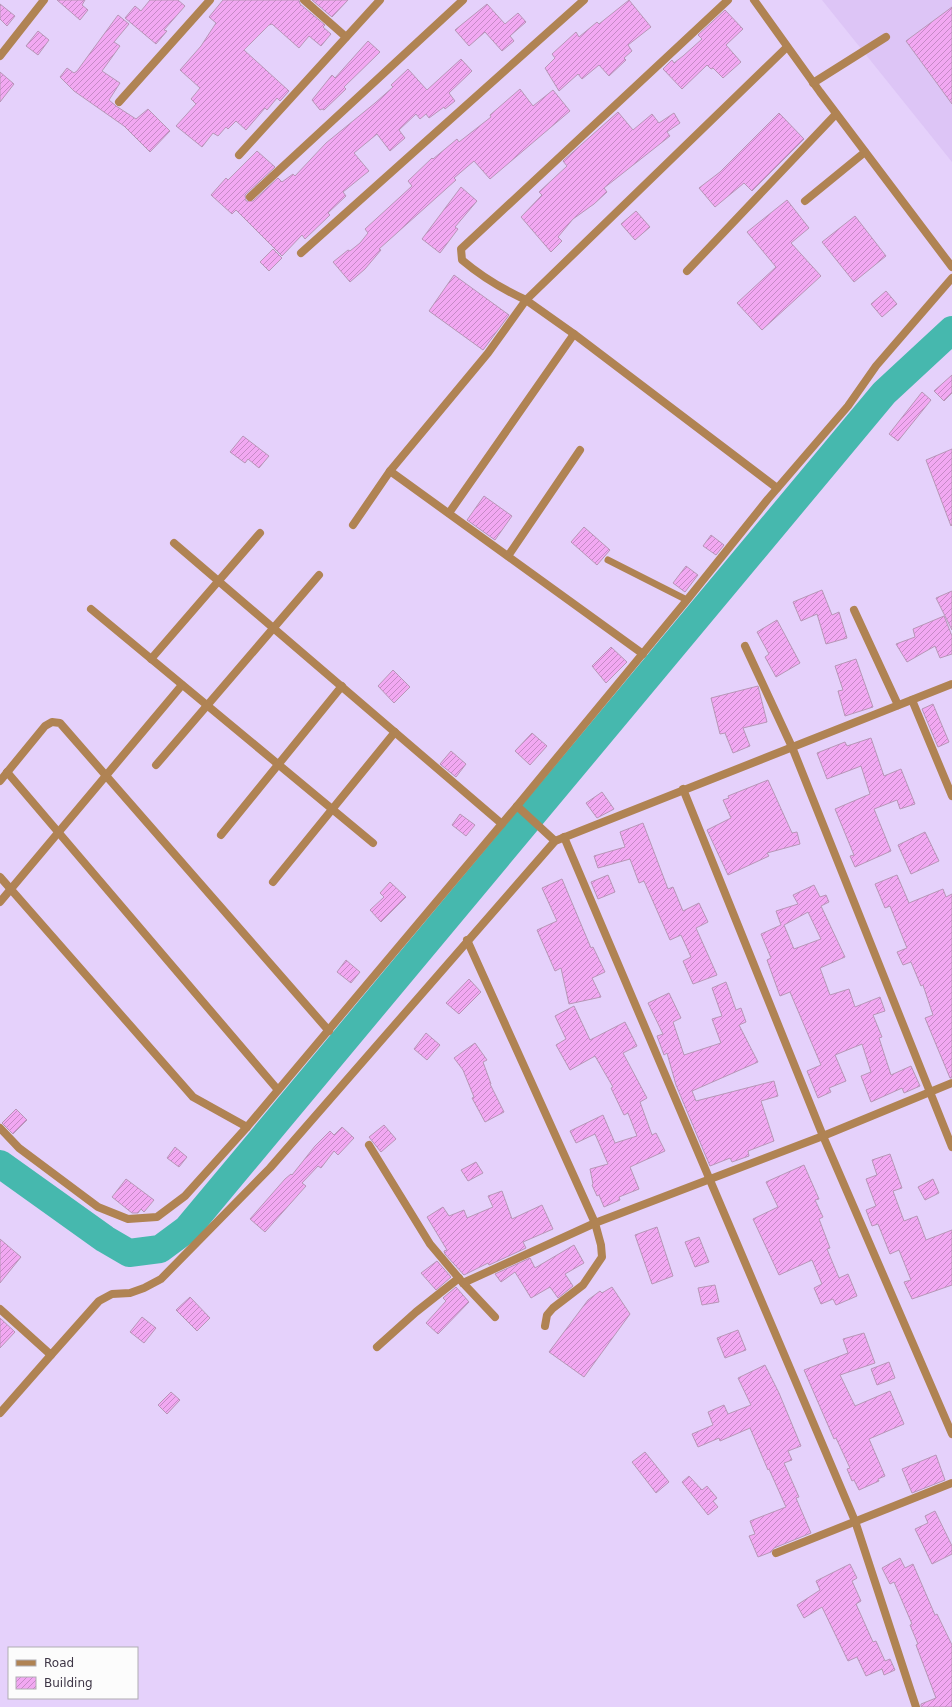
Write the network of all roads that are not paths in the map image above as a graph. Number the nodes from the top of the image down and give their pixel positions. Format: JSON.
{"nodes":[{"id":1,"x":210,"y":0,"type":"edge"},
{"id":2,"x":304,"y":0,"type":"edge"},
{"id":3,"x":380,"y":0,"type":"edge"},
{"id":4,"x":463,"y":0,"type":"edge"},
{"id":5,"x":584,"y":0,"type":"edge"},
{"id":6,"x":728,"y":0,"type":"edge"},
{"id":7,"x":754,"y":0,"type":"edge"},
{"id":8,"x":39,"y":1,"type":"edge"},
{"id":9,"x":346,"y":37,"type":"junction"},
{"id":10,"x":886,"y":37,"type":"dead end"},
{"id":11,"x":787,"y":47,"type":"junction"},
{"id":12,"x":0,"y":56,"type":"edge"},
{"id":13,"x":813,"y":83,"type":"junction"},
{"id":14,"x":119,"y":102,"type":"dead end"},
{"id":15,"x":836,"y":114,"type":"junction"},
{"id":16,"x":865,"y":152,"type":"junction"},
{"id":17,"x":239,"y":155,"type":"dead end"},
{"id":18,"x":250,"y":197,"type":"dead end"},
{"id":19,"x":805,"y":202,"type":"dead end"},
{"id":20,"x":301,"y":253,"type":"dead end"},
{"id":21,"x":952,"y":267,"type":"edge"},
{"id":22,"x":687,"y":272,"type":"dead end"},
{"id":23,"x":952,"y":278,"type":"edge"},
{"id":24,"x":526,"y":300,"type":"junction"},
{"id":25,"x":574,"y":334,"type":"junction"},
{"id":26,"x":580,"y":450,"type":"dead end"},
{"id":27,"x":390,"y":471,"type":"junction"},
{"id":28,"x":777,"y":488,"type":"junction"},
{"id":29,"x":449,"y":514,"type":"junction"},
{"id":30,"x":353,"y":525,"type":"dead end"},
{"id":31,"x":260,"y":533,"type":"dead end"},
{"id":32,"x":174,"y":543,"type":"dead end"},
{"id":33,"x":508,"y":556,"type":"junction"},
{"id":34,"x":608,"y":560,"type":"dead end"},
{"id":35,"x":318,"y":575,"type":"dead end"},
{"id":36,"x":219,"y":582,"type":"junction"},
{"id":37,"x":687,"y":600,"type":"junction"},
{"id":38,"x":92,"y":610,"type":"dead end"},
{"id":39,"x":854,"y":610,"type":"dead end"},
{"id":40,"x":274,"y":628,"type":"junction"},
{"id":41,"x":745,"y":646,"type":"dead end"},
{"id":42,"x":643,"y":654,"type":"junction"},
{"id":43,"x":151,"y":659,"type":"junction"},
{"id":44,"x":952,"y":684,"type":"edge"},
{"id":45,"x":182,"y":685,"type":"junction"},
{"id":46,"x":342,"y":686,"type":"junction"},
{"id":47,"x":912,"y":700,"type":"junction"},
{"id":48,"x":898,"y":705,"type":"junction"},
{"id":49,"x":207,"y":706,"type":"junction"},
{"id":50,"x":395,"y":732,"type":"junction"},
{"id":51,"x":792,"y":747,"type":"junction"},
{"id":52,"x":279,"y":764,"type":"junction"},
{"id":53,"x":156,"y":765,"type":"dead end"},
{"id":54,"x":7,"y":772,"type":"junction"},
{"id":55,"x":106,"y":775,"type":"junction"},
{"id":56,"x":0,"y":781,"type":"edge"},
{"id":57,"x":684,"y":789,"type":"junction"},
{"id":58,"x":952,"y":796,"type":"edge"},
{"id":59,"x":521,"y":808,"type":"junction"},
{"id":60,"x":332,"y":809,"type":"junction"},
{"id":61,"x":502,"y":824,"type":"junction"},
{"id":62,"x":58,"y":832,"type":"junction"},
{"id":63,"x":221,"y":835,"type":"dead end"},
{"id":64,"x":564,"y":837,"type":"junction"},
{"id":65,"x":555,"y":841,"type":"junction"},
{"id":66,"x":373,"y":843,"type":"dead end"},
{"id":67,"x":0,"y":877,"type":"edge"},
{"id":68,"x":273,"y":882,"type":"dead end"},
{"id":69,"x":11,"y":889,"type":"junction"},
{"id":70,"x":0,"y":902,"type":"edge"},
{"id":71,"x":467,"y":940,"type":"junction"},
{"id":72,"x":329,"y":1031,"type":"junction"},
{"id":73,"x":952,"y":1082,"type":"edge"},
{"id":74,"x":278,"y":1090,"type":"junction"},
{"id":75,"x":930,"y":1092,"type":"junction"},
{"id":76,"x":247,"y":1127,"type":"junction"},
{"id":77,"x":0,"y":1128,"type":"edge"},
{"id":78,"x":823,"y":1136,"type":"junction"},
{"id":79,"x":369,"y":1145,"type":"dead end"},
{"id":80,"x":952,"y":1147,"type":"edge"},
{"id":81,"x":709,"y":1180,"type":"junction"},
{"id":82,"x":595,"y":1223,"type":"junction"},
{"id":83,"x":461,"y":1281,"type":"junction"},
{"id":84,"x":0,"y":1309,"type":"edge"},
{"id":85,"x":495,"y":1317,"type":"dead end"},
{"id":86,"x":545,"y":1326,"type":"dead end"},
{"id":87,"x":377,"y":1347,"type":"dead end"},
{"id":88,"x":51,"y":1356,"type":"junction"},
{"id":89,"x":2,"y":1407,"type":"edge"},
{"id":90,"x":952,"y":1434,"type":"edge"},
{"id":91,"x":952,"y":1483,"type":"edge"},
{"id":92,"x":855,"y":1520,"type":"junction"},
{"id":93,"x":776,"y":1553,"type":"dead end"},
{"id":94,"x":916,"y":1707,"type":"edge"}],
"edges":[{"from":1,"to":14,"type":"street"},
{"from":2,"to":9,"type":"street"},
{"from":3,"to":9,"type":"street"},
{"from":4,"to":18,"type":"street"},
{"from":5,"to":20,"type":"street"},
{"from":6,"to":24,"type":"street"},
{"from":7,"to":11,"type":"street"},
{"from":8,"to":12,"type":"street"},
{"from":9,"to":17,"type":"street"},
{"from":10,"to":13,"type":"street"},
{"from":11,"to":13,"type":"street"},
{"from":11,"to":24,"type":"street"},
{"from":13,"to":15,"type":"street"},
{"from":15,"to":16,"type":"street"},
{"from":15,"to":22,"type":"street"},
{"from":16,"to":19,"type":"street"},
{"from":16,"to":21,"type":"street"},
{"from":23,"to":28,"type":"street"},
{"from":24,"to":25,"type":"street"},
{"from":24,"to":27,"type":"street"},
{"from":25,"to":28,"type":"street"},
{"from":25,"to":29,"type":"street"},
{"from":26,"to":33,"type":"street"},
{"from":27,"to":29,"type":"street"},
{"from":27,"to":30,"type":"street"},
{"from":28,"to":37,"type":"street"},
{"from":29,"to":33,"type":"street"},
{"from":31,"to":36,"type":"street"},
{"from":32,"to":36,"type":"street"},
{"from":33,"to":42,"type":"street"},
{"from":34,"to":37,"type":"lane"},
{"from":35,"to":40,"type":"street"},
{"from":36,"to":40,"type":"street"},
{"from":36,"to":43,"type":"street"},
{"from":37,"to":42,"type":"street"},
{"from":38,"to":43,"type":"street"},
{"from":39,"to":48,"type":"street"},
{"from":40,"to":46,"type":"street"},
{"from":40,"to":49,"type":"street"},
{"from":41,"to":51,"type":"street"},
{"from":42,"to":59,"type":"street"},
{"from":43,"to":45,"type":"street"},
{"from":44,"to":47,"type":"street"},
{"from":45,"to":49,"type":"street"},
{"from":45,"to":55,"type":"street"},
{"from":46,"to":50,"type":"street"},
{"from":46,"to":52,"type":"street"},
{"from":47,"to":48,"type":"street"},
{"from":47,"to":58,"type":"street"},
{"from":48,"to":51,"type":"street"},
{"from":49,"to":52,"type":"street"},
{"from":49,"to":53,"type":"street"},
{"from":50,"to":60,"type":"street"},
{"from":50,"to":61,"type":"street"},
{"from":51,"to":57,"type":"street"},
{"from":51,"to":75,"type":"street"},
{"from":52,"to":60,"type":"street"},
{"from":52,"to":63,"type":"street"},
{"from":54,"to":55,"type":"street"},
{"from":54,"to":56,"type":"street"},
{"from":54,"to":62,"type":"street"},
{"from":55,"to":62,"type":"street"},
{"from":55,"to":72,"type":"street"},
{"from":57,"to":64,"type":"street"},
{"from":57,"to":78,"type":"street"},
{"from":59,"to":61,"type":"street"},
{"from":59,"to":65,"type":"street"},
{"from":60,"to":66,"type":"street"},
{"from":60,"to":68,"type":"street"},
{"from":61,"to":72,"type":"street"},
{"from":62,"to":69,"type":"street"},
{"from":62,"to":74,"type":"street"},
{"from":64,"to":65,"type":"street"},
{"from":64,"to":81,"type":"street"},
{"from":65,"to":71,"type":"street"},
{"from":67,"to":69,"type":"street"},
{"from":69,"to":70,"type":"street"},
{"from":69,"to":76,"type":"street"},
{"from":71,"to":82,"type":"street"},
{"from":71,"to":88,"type":"street"},
{"from":72,"to":74,"type":"street"},
{"from":73,"to":75,"type":"street"},
{"from":74,"to":76,"type":"street"},
{"from":75,"to":78,"type":"street"},
{"from":75,"to":80,"type":"street"},
{"from":76,"to":77,"type":"street"},
{"from":78,"to":81,"type":"street"},
{"from":78,"to":90,"type":"street"},
{"from":79,"to":83,"type":"street"},
{"from":81,"to":82,"type":"street"},
{"from":81,"to":92,"type":"street"},
{"from":82,"to":83,"type":"street"},
{"from":82,"to":86,"type":"street"},
{"from":83,"to":85,"type":"street"},
{"from":83,"to":87,"type":"street"},
{"from":84,"to":88,"type":"street"},
{"from":88,"to":89,"type":"street"},
{"from":91,"to":92,"type":"street"},
{"from":92,"to":93,"type":"street"},
{"from":92,"to":94,"type":"street"}]}
